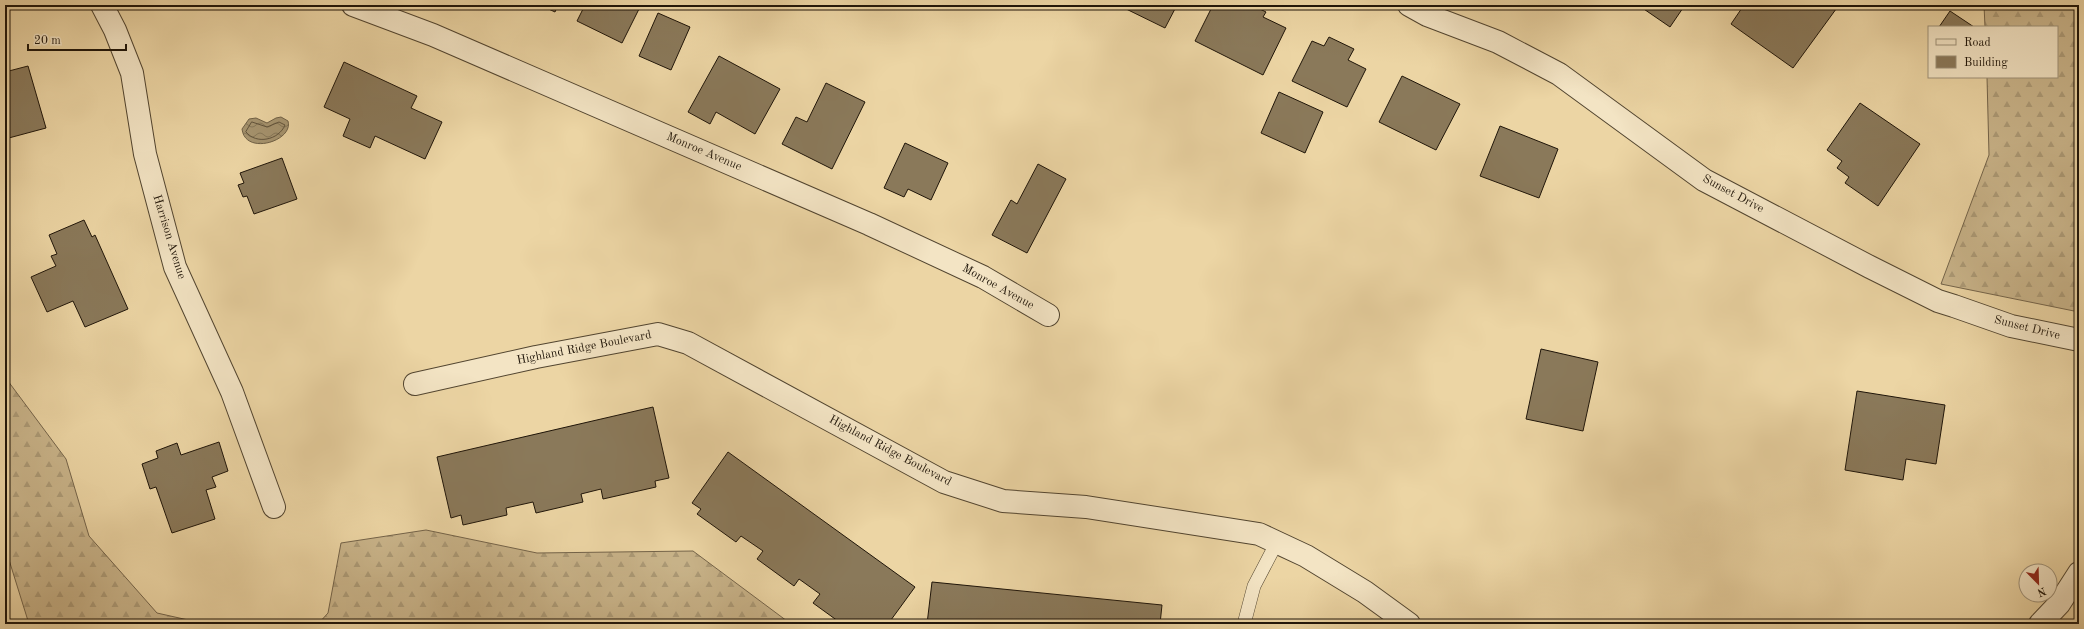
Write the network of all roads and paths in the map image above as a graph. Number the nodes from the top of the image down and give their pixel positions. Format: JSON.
{"nodes":[{"id":1,"x":102,"y":5,"type":"edge"},
{"id":2,"x":353,"y":5,"type":"edge"},
{"id":3,"x":1408,"y":5,"type":"edge"},
{"id":4,"x":1048,"y":315,"type":"dead end"},
{"id":5,"x":2079,"y":340,"type":"edge"},
{"id":6,"x":415,"y":384,"type":"dead end"},
{"id":7,"x":274,"y":507,"type":"dead end"},
{"id":8,"x":1277,"y":542,"type":"junction"},
{"id":9,"x":2079,"y":573,"type":"edge"},
{"id":10,"x":1244,"y":624,"type":"edge"},
{"id":11,"x":1409,"y":624,"type":"edge"},
{"id":12,"x":2040,"y":624,"type":"edge"}],
"edges":[{"from":1,"to":7,"type":"street","name":"Harrison Avenue"},
{"from":2,"to":4,"type":"street","name":"Monroe Avenue"},
{"from":3,"to":5,"type":"street","name":"Sunset Drive"},
{"from":6,"to":8,"type":"street","name":"Highland Ridge Boulevard"},
{"from":8,"to":10,"type":"lane"},
{"from":8,"to":11,"type":"street","name":"Highland Ridge Boulevard"},
{"from":9,"to":12,"type":"street"}]}
